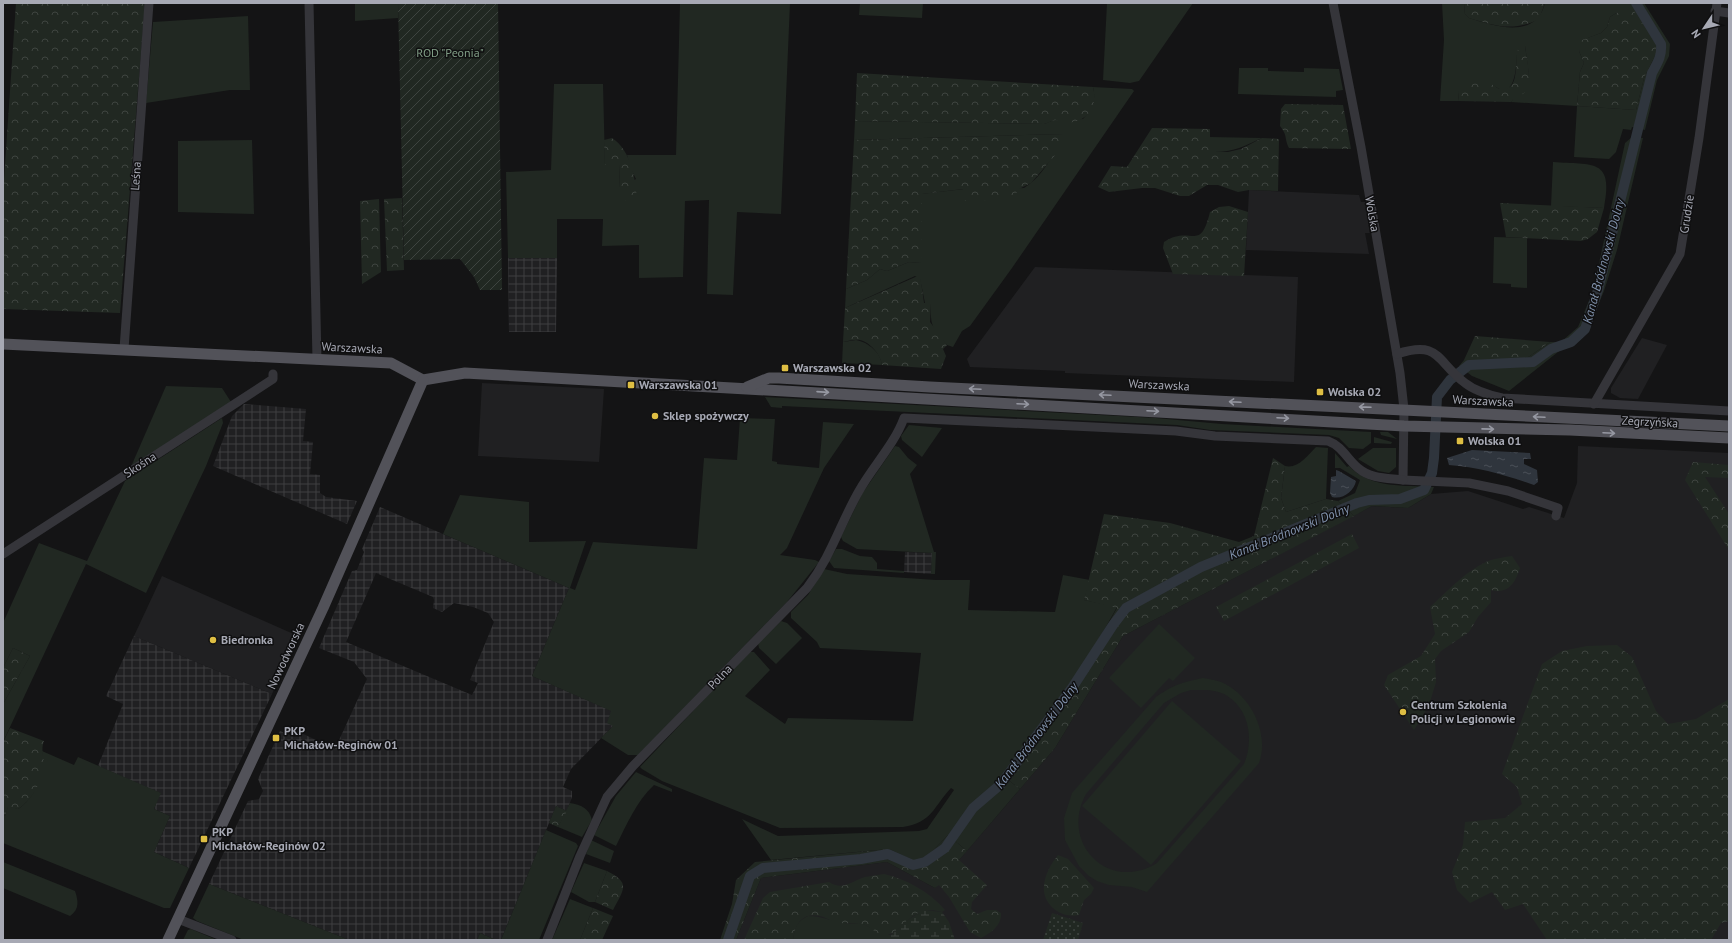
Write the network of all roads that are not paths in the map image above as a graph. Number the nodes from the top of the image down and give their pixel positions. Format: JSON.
{"nodes":[{"id":1,"x":149,"y":3,"type":"edge"},
{"id":2,"x":309,"y":3,"type":"edge"},
{"id":3,"x":1333,"y":3,"type":"edge"},
{"id":4,"x":1716,"y":7,"type":"edge"},
{"id":5,"x":1729,"y":13,"type":"edge"},
{"id":6,"x":3,"y":344,"type":"edge"},
{"id":7,"x":124,"y":349,"type":"junction"},
{"id":8,"x":1397,"y":354,"type":"junction"},
{"id":9,"x":318,"y":360,"type":"junction"},
{"id":10,"x":273,"y":374,"type":"dead end"},
{"id":11,"x":423,"y":380,"type":"junction"},
{"id":12,"x":742,"y":388,"type":"junction"},
{"id":13,"x":1594,"y":404,"type":"junction"},
{"id":14,"x":1404,"y":409,"type":"junction"},
{"id":15,"x":1729,"y":411,"type":"edge"},
{"id":16,"x":1578,"y":419,"type":"joint"},
{"id":17,"x":1404,"y":426,"type":"junction"},
{"id":18,"x":1729,"y":426,"type":"edge"},
{"id":19,"x":1570,"y":430,"type":"joint"},
{"id":20,"x":1729,"y":438,"type":"edge"},
{"id":21,"x":1402,"y":480,"type":"junction"},
{"id":22,"x":1557,"y":512,"type":"dead end"},
{"id":23,"x":3,"y":554,"type":"edge"},
{"id":24,"x":178,"y":919,"type":"junction"},
{"id":25,"x":168,"y":940,"type":"edge"},
{"id":26,"x":232,"y":940,"type":"edge"},
{"id":27,"x":547,"y":940,"type":"edge"}],
"edges":[{"from":1,"to":7,"type":"street","name":"Leśna"},
{"from":2,"to":9,"type":"street"},
{"from":3,"to":8,"type":"street","name":"Wolska"},
{"from":4,"to":5,"type":"street"},
{"from":4,"to":13,"type":"street","name":"Grudzie"},
{"from":6,"to":7,"type":"main road","name":"Warszawska"},
{"from":7,"to":9,"type":"main road","name":"Warszawska"},
{"from":8,"to":13,"type":"street","name":"Warszawska"},
{"from":8,"to":14,"type":"street","name":"Wolska"},
{"from":9,"to":11,"type":"main road","name":"Warszawska"},
{"from":10,"to":23,"type":"street","name":"Skośna"},
{"from":11,"to":12,"type":"main road","name":"Warszawska"},
{"from":11,"to":24,"type":"main road","name":"Nowodworska"},
{"from":14,"to":12,"type":"main road","name":"Warszawska","one_way":true},
{"from":12,"to":17,"type":"main road","name":"Warszawska","one_way":true},
{"from":13,"to":15,"type":"street","name":"Zegrzyńska"},
{"from":16,"to":14,"type":"main road","name":"Warszawska","one_way":true},
{"from":14,"to":17,"type":"street","name":"Wolska"},
{"from":16,"to":18,"type":"main road","name":"Zegrzyńska"},
{"from":17,"to":19,"type":"main road","name":"Warszawska","one_way":true},
{"from":17,"to":21,"type":"street","name":"Wolska"},
{"from":19,"to":20,"type":"main road","name":"Zegrzyńska","one_way":true},
{"from":21,"to":22,"type":"street"},
{"from":21,"to":27,"type":"street","name":"Polna"},
{"from":24,"to":25,"type":"main road","name":"Nowodworska"},
{"from":24,"to":26,"type":"street"}]}
